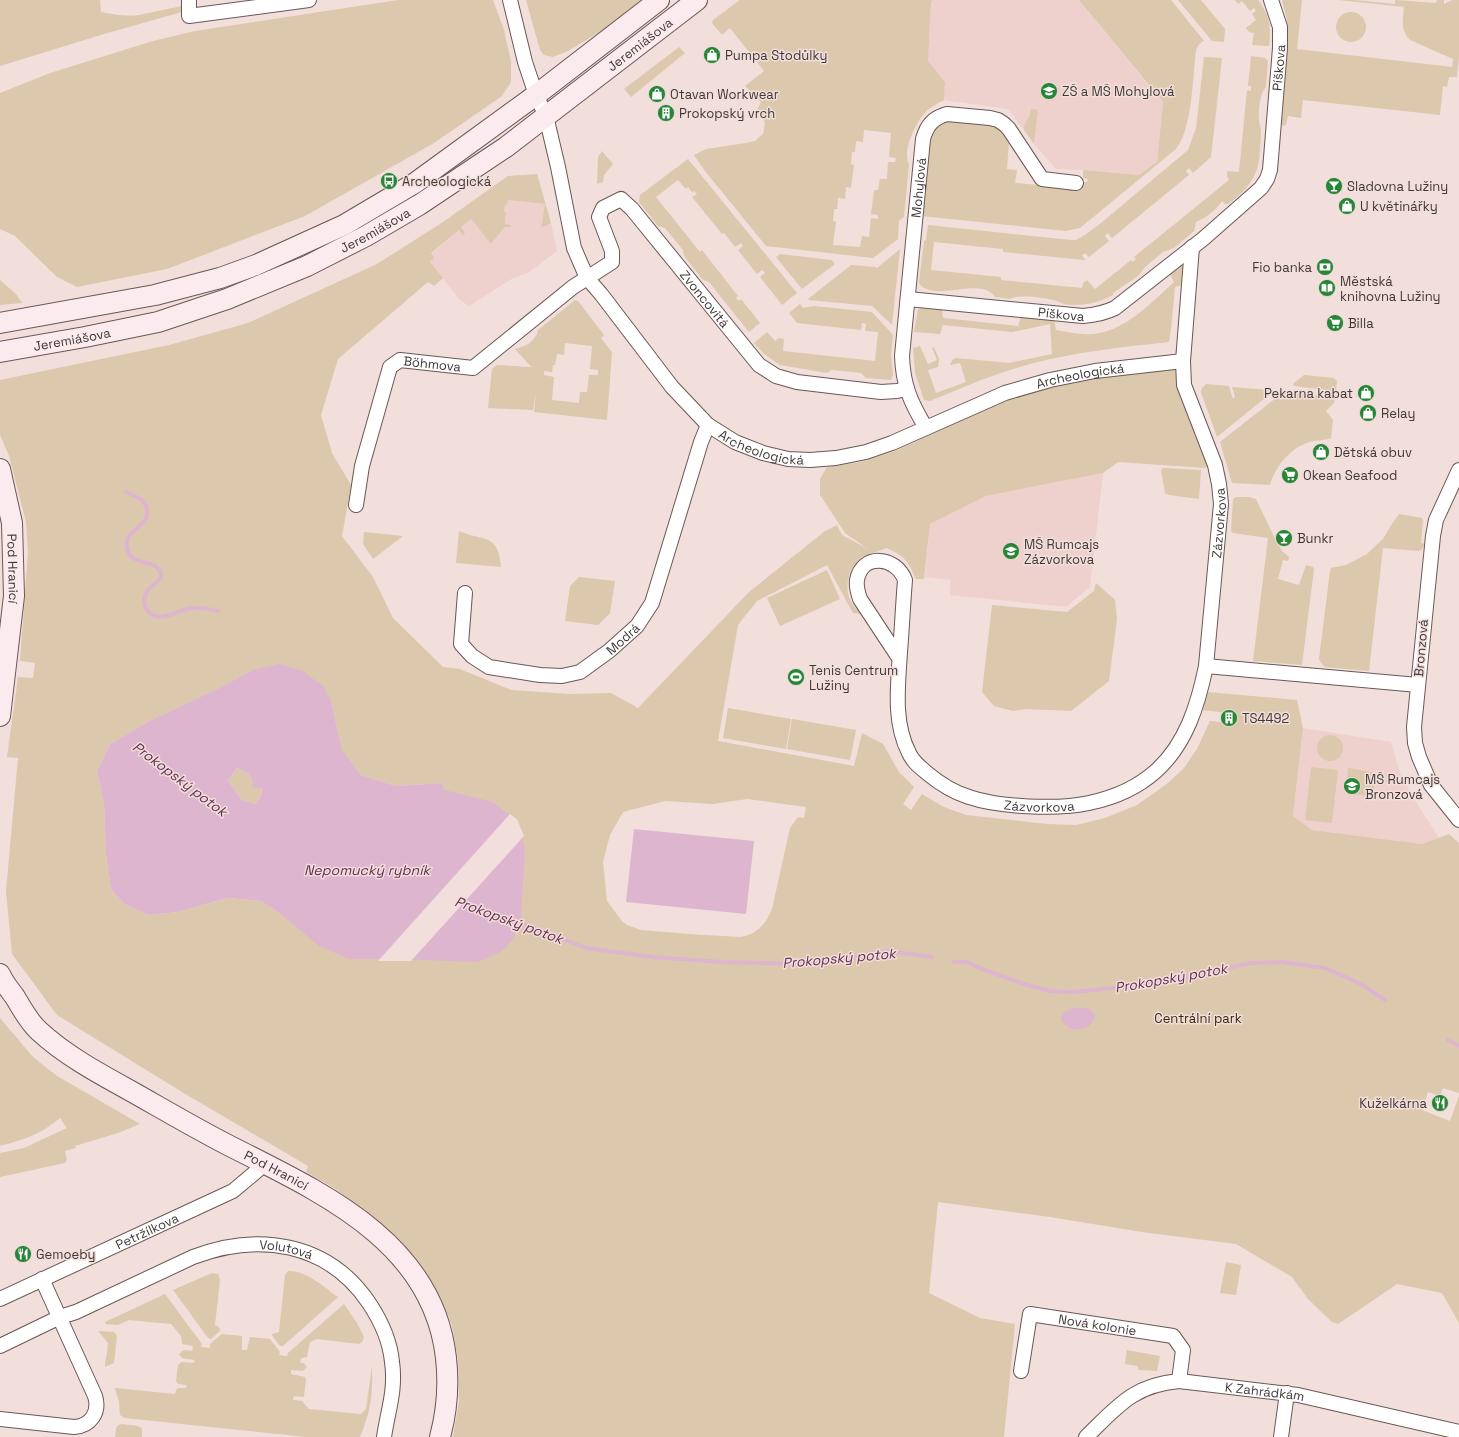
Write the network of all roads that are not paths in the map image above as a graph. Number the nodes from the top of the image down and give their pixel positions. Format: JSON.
{"nodes":[{"id":1,"x":189,"y":0,"type":"edge"},
{"id":2,"x":309,"y":0,"type":"edge"},
{"id":3,"x":510,"y":0,"type":"edge"},
{"id":4,"x":659,"y":0,"type":"edge"},
{"id":5,"x":697,"y":0,"type":"edge"},
{"id":6,"x":1271,"y":0,"type":"edge"},
{"id":7,"x":536,"y":95,"type":"junction"},
{"id":8,"x":546,"y":116,"type":"junction"},
{"id":9,"x":1076,"y":183,"type":"dead end"},
{"id":10,"x":1192,"y":248,"type":"junction"},
{"id":11,"x":587,"y":278,"type":"junction"},
{"id":12,"x":908,"y":299,"type":"junction"},
{"id":13,"x":0,"y":323,"type":"edge"},
{"id":14,"x":3,"y":351,"type":"edge"},
{"id":15,"x":1183,"y":361,"type":"junction"},
{"id":16,"x":906,"y":389,"type":"junction"},
{"id":17,"x":708,"y":425,"type":"junction"},
{"id":18,"x":926,"y":428,"type":"junction"},
{"id":19,"x":0,"y":469,"type":"edge"},
{"id":20,"x":1459,"y":470,"type":"edge"},
{"id":21,"x":356,"y":505,"type":"dead end"},
{"id":22,"x":464,"y":593,"type":"dead end"},
{"id":23,"x":900,"y":658,"type":"junction"},
{"id":24,"x":1206,"y":666,"type":"junction"},
{"id":25,"x":1418,"y":686,"type":"junction"},
{"id":26,"x":0,"y":716,"type":"edge"},
{"id":27,"x":1459,"y":820,"type":"edge"},
{"id":28,"x":0,"y":976,"type":"edge"},
{"id":29,"x":266,"y":1164,"type":"junction"},
{"id":30,"x":42,"y":1278,"type":"junction"},
{"id":31,"x":0,"y":1299,"type":"edge"},
{"id":32,"x":60,"y":1317,"type":"junction"},
{"id":33,"x":0,"y":1346,"type":"edge"},
{"id":34,"x":1021,"y":1371,"type":"dead end"},
{"id":35,"x":1179,"y":1381,"type":"junction"},
{"id":36,"x":1287,"y":1393,"type":"junction"},
{"id":37,"x":0,"y":1419,"type":"edge"},
{"id":38,"x":1459,"y":1432,"type":"edge"},
{"id":39,"x":384,"y":1437,"type":"edge"},
{"id":40,"x":440,"y":1437,"type":"edge"},
{"id":41,"x":1086,"y":1437,"type":"edge"},
{"id":42,"x":1281,"y":1437,"type":"edge"}],
"edges":[{"from":1,"to":2,"type":"street"},
{"from":3,"to":7,"type":"street","name":"Archeologická"},
{"from":4,"to":7,"type":"main road","name":"Jeremiášova"},
{"from":5,"to":8,"type":"main road","name":"Jeremiášova"},
{"from":6,"to":10,"type":"street","name":"Píškova"},
{"from":7,"to":8,"type":"street","name":"Archeologická"},
{"from":7,"to":13,"type":"main road","name":"Jeremiášova"},
{"from":8,"to":11,"type":"street","name":"Archeologická"},
{"from":8,"to":14,"type":"main road","name":"Jeremiášova"},
{"from":9,"to":12,"type":"street","name":"Mohylová"},
{"from":10,"to":12,"type":"street","name":"Píškova"},
{"from":10,"to":15,"type":"street"},
{"from":11,"to":16,"type":"street","name":"Zvoncovitá"},
{"from":11,"to":17,"type":"street","name":"Archeologická"},
{"from":11,"to":21,"type":"street","name":"Böhmova"},
{"from":12,"to":16,"type":"street","name":"Mohylová"},
{"from":15,"to":18,"type":"street","name":"Archeologická"},
{"from":15,"to":24,"type":"street","name":"Zázvorkova"},
{"from":16,"to":18,"type":"street","name":"Mohylová"},
{"from":17,"to":18,"type":"street","name":"Archeologická"},
{"from":17,"to":22,"type":"street","name":"Modrá"},
{"from":19,"to":26,"type":"main road","name":"Pod Hranicí"},
{"from":20,"to":25,"type":"street","name":"Bronzová"},
{"from":23,"to":23,"type":"street","name":"Zázvorkova"},
{"from":23,"to":24,"type":"street","name":"Zázvorkova"},
{"from":24,"to":25,"type":"street"},
{"from":25,"to":27,"type":"street","name":"Bronzová"},
{"from":28,"to":29,"type":"main road","name":"Pod Hranicí"},
{"from":29,"to":30,"type":"street","name":"Petržílkova"},
{"from":29,"to":40,"type":"main road","name":"Pod Hranicí"},
{"from":30,"to":31,"type":"street","name":"Petržílkova"},
{"from":30,"to":32,"type":"street"},
{"from":32,"to":33,"type":"street","name":"Volutová"},
{"from":32,"to":37,"type":"street"},
{"from":32,"to":39,"type":"street","name":"Volutová"},
{"from":34,"to":35,"type":"street","name":"Nová kolonie"},
{"from":35,"to":36,"type":"street","name":"K Zahrádkám"},
{"from":35,"to":41,"type":"street","name":"K Zahrádkám"},
{"from":36,"to":38,"type":"street","name":"K Zahrádkám"},
{"from":36,"to":42,"type":"street"}]}
